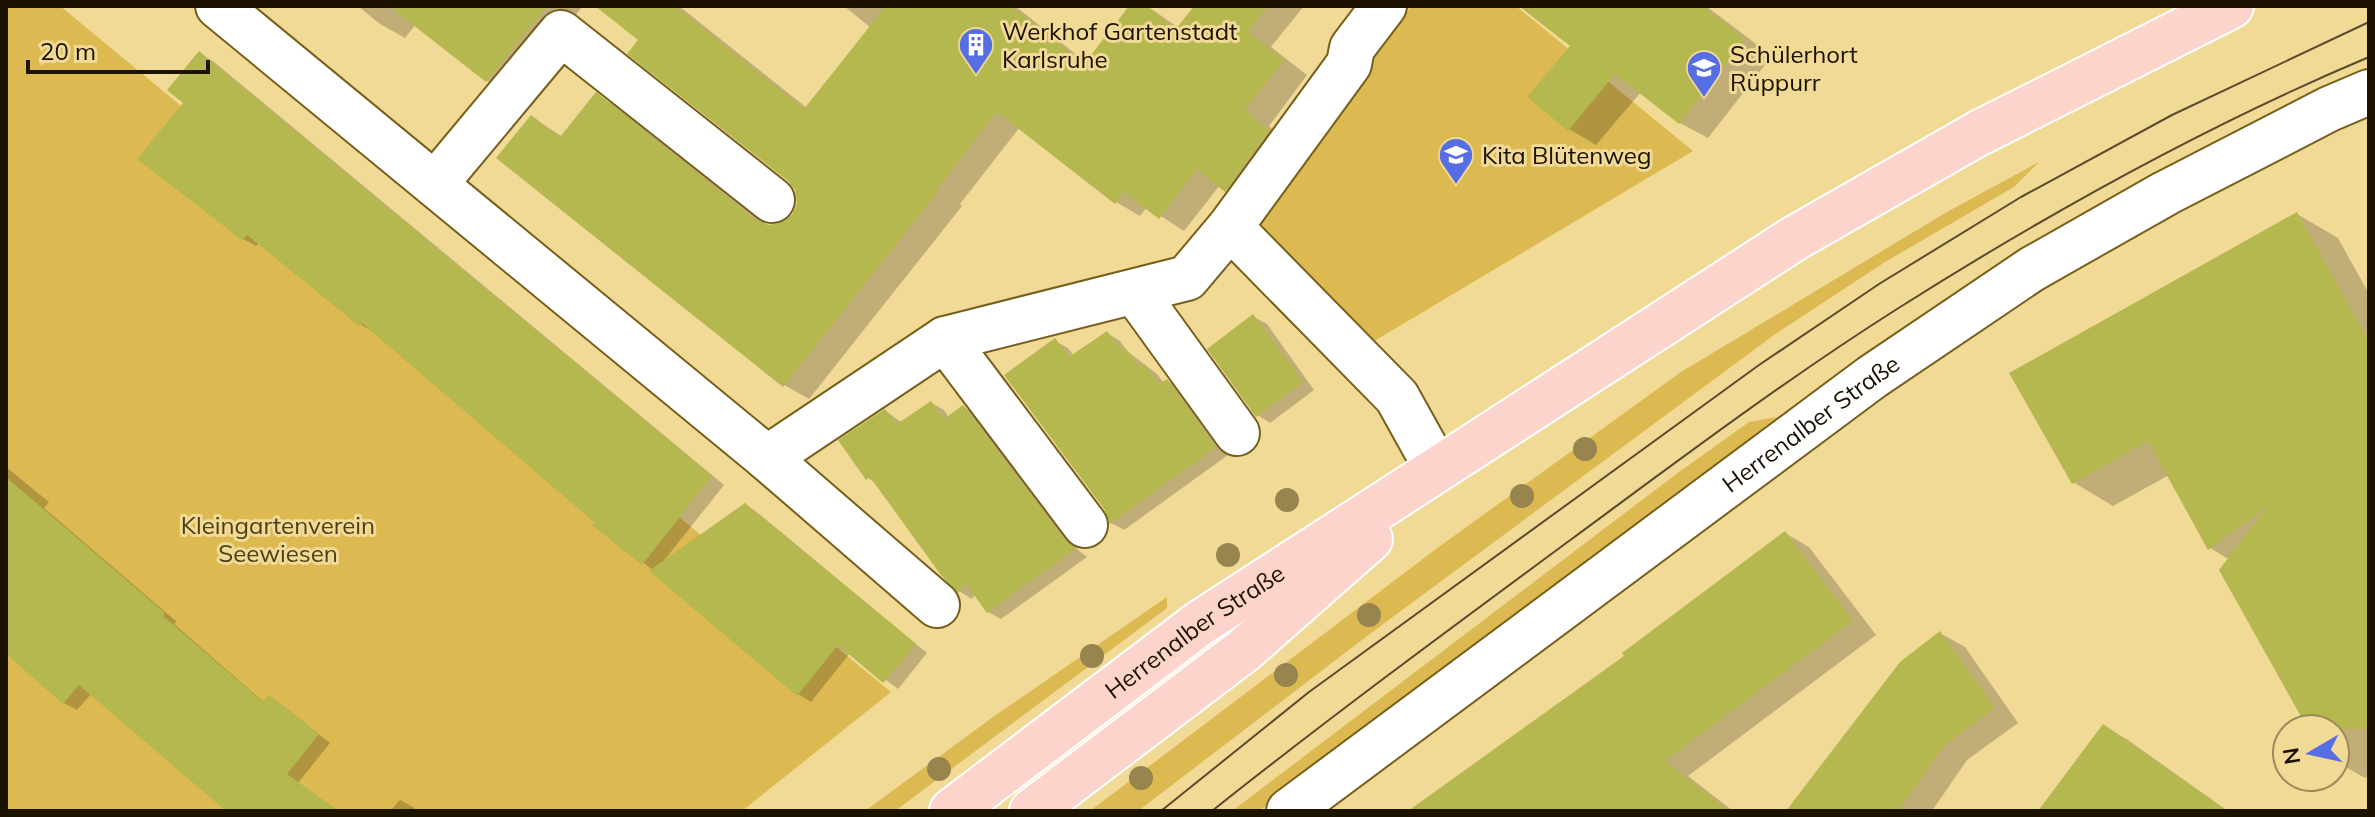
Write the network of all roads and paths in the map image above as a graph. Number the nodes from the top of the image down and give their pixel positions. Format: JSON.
{"nodes":[{"id":1,"x":218,"y":6,"type":"edge"},
{"id":2,"x":1384,"y":6,"type":"edge"},
{"id":3,"x":2231,"y":6,"type":"edge"},
{"id":4,"x":2369,"y":92,"type":"edge"},
{"id":5,"x":435,"y":184,"type":"junction"},
{"id":6,"x":772,"y":200,"type":"dead end"},
{"id":7,"x":1230,"y":227,"type":"junction"},
{"id":8,"x":1135,"y":292,"type":"junction"},
{"id":9,"x":945,"y":339,"type":"junction"},
{"id":10,"x":1237,"y":433,"type":"dead end"},
{"id":11,"x":1486,"y":438,"type":"junction"},
{"id":12,"x":767,"y":458,"type":"junction"},
{"id":13,"x":1437,"y":469,"type":"junction"},
{"id":14,"x":1085,"y":525,"type":"dead end"},
{"id":15,"x":937,"y":605,"type":"dead end"},
{"id":16,"x":952,"y":811,"type":"edge"},
{"id":17,"x":1032,"y":811,"type":"edge"},
{"id":18,"x":1289,"y":811,"type":"edge"}],
"edges":[{"from":1,"to":5,"type":"street"},
{"from":2,"to":7,"type":"street"},
{"from":3,"to":11,"type":"main road","name":"Herrenalber Straße"},
{"from":4,"to":18,"type":"street","name":"Herrenalber Straße"},
{"from":5,"to":6,"type":"street"},
{"from":5,"to":12,"type":"street"},
{"from":7,"to":8,"type":"street"},
{"from":7,"to":13,"type":"street"},
{"from":8,"to":9,"type":"street"},
{"from":8,"to":10,"type":"street"},
{"from":9,"to":12,"type":"street"},
{"from":9,"to":14,"type":"street"},
{"from":11,"to":13,"type":"main road","name":"Herrenalber Straße"},
{"from":11,"to":17,"type":"main road","name":"Herrenalber Straße"},
{"from":12,"to":15,"type":"street"},
{"from":13,"to":16,"type":"main road","name":"Herrenalber Straße"}]}
